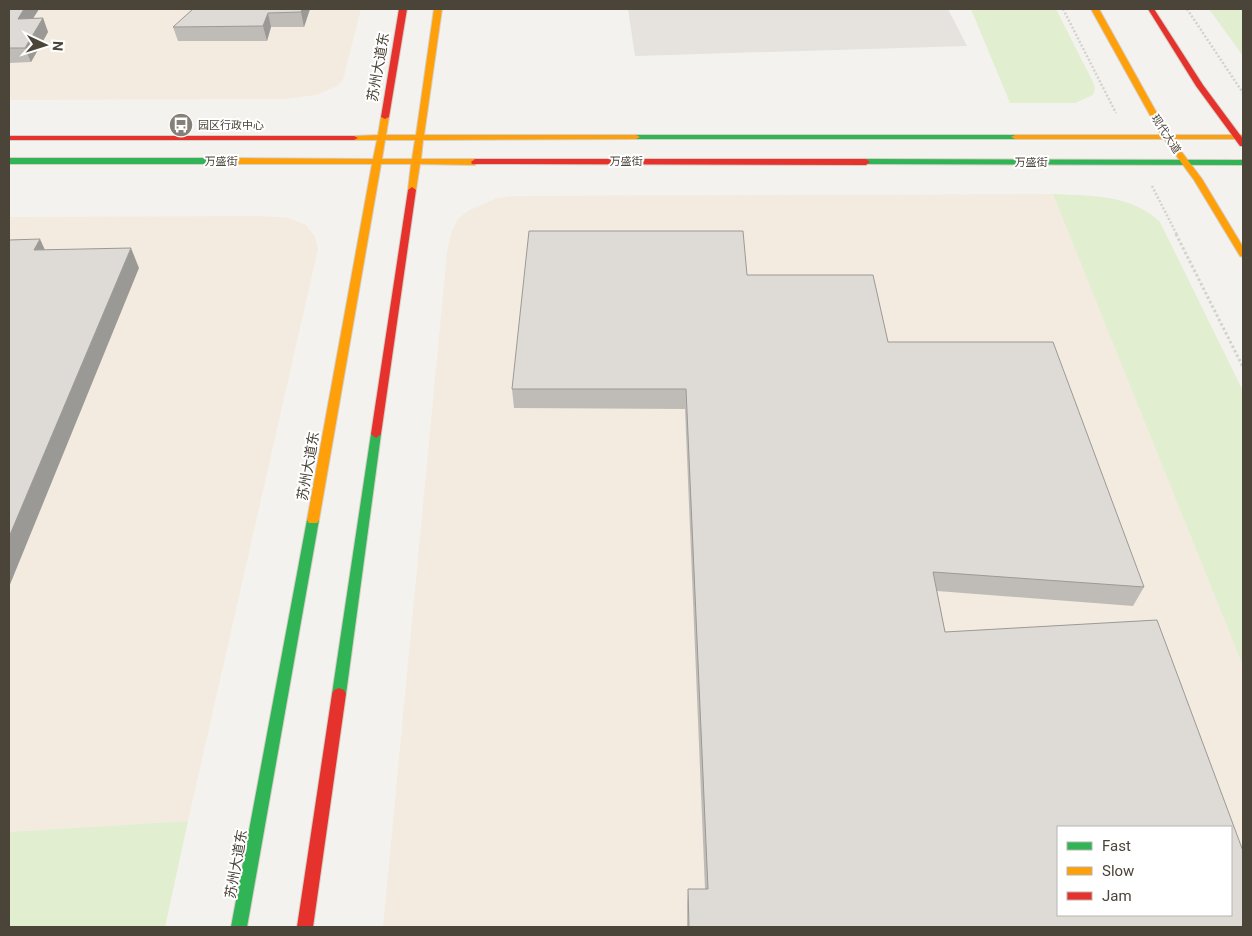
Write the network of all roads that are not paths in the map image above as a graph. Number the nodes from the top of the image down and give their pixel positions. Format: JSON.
{"nodes":[{"id":1,"x":403,"y":9,"type":"edge"},
{"id":2,"x":438,"y":9,"type":"edge"},
{"id":3,"x":1095,"y":9,"type":"edge"},
{"id":4,"x":1151,"y":9,"type":"edge"},
{"id":5,"x":9,"y":138,"type":"edge"},
{"id":6,"x":381,"y":138,"type":"junction"},
{"id":7,"x":418,"y":138,"type":"junction"},
{"id":8,"x":1167,"y":138,"type":"junction"},
{"id":9,"x":1242,"y":140,"type":"edge"},
{"id":10,"x":414,"y":160,"type":"junction"},
{"id":11,"x":9,"y":161,"type":"edge"},
{"id":12,"x":378,"y":162,"type":"junction"},
{"id":13,"x":1186,"y":163,"type":"junction"},
{"id":14,"x":1243,"y":163,"type":"edge"},
{"id":15,"x":1243,"y":254,"type":"edge"},
{"id":16,"x":239,"y":927,"type":"edge"},
{"id":17,"x":305,"y":927,"type":"edge"}],
"edges":[{"from":1,"to":6,"type":"main road","name":"苏州大道东"},
{"from":2,"to":7,"type":"main road"},
{"from":3,"to":8,"type":"main road","name":"现代大道"},
{"from":4,"to":9,"type":"main road"},
{"from":5,"to":6,"type":"main road","name":"万盛街"},
{"from":6,"to":7,"type":"main road","name":"万盛街"},
{"from":6,"to":12,"type":"main road","name":"苏州大道东"},
{"from":7,"to":8,"type":"main road","name":"万盛街"},
{"from":7,"to":10,"type":"main road"},
{"from":8,"to":9,"type":"main road","name":"万盛街"},
{"from":8,"to":13,"type":"main road","name":"现代大道"},
{"from":10,"to":12,"type":"main road","name":"万盛街"},
{"from":10,"to":13,"type":"main road","name":"万盛街"},
{"from":10,"to":17,"type":"main road"},
{"from":11,"to":12,"type":"main road","name":"万盛街"},
{"from":12,"to":16,"type":"main road","name":"苏州大道东"},
{"from":13,"to":14,"type":"main road","name":"万盛街"},
{"from":13,"to":15,"type":"main road","name":"现代大道"}]}
